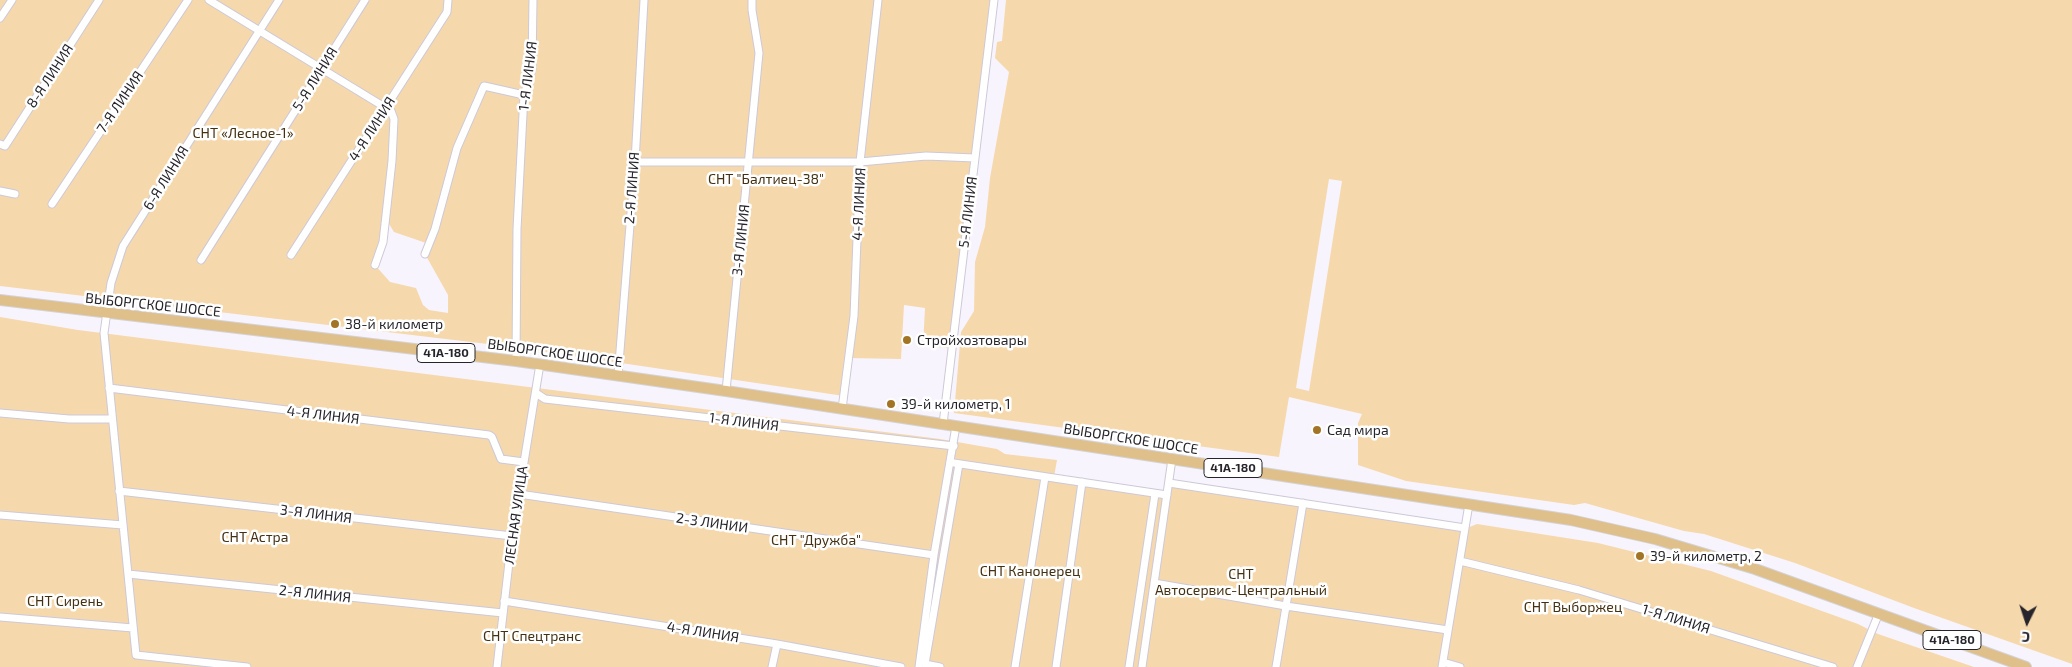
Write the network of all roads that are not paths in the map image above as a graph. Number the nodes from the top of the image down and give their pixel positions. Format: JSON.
{"nodes":[{"id":1,"x":12,"y":0,"type":"edge"},
{"id":2,"x":99,"y":0,"type":"edge"},
{"id":3,"x":188,"y":0,"type":"edge"},
{"id":4,"x":209,"y":0,"type":"edge"},
{"id":5,"x":279,"y":0,"type":"edge"},
{"id":6,"x":365,"y":0,"type":"edge"},
{"id":7,"x":448,"y":0,"type":"edge"},
{"id":8,"x":534,"y":0,"type":"edge"},
{"id":9,"x":644,"y":0,"type":"edge"},
{"id":10,"x":752,"y":0,"type":"edge"},
{"id":11,"x":878,"y":0,"type":"edge"},
{"id":12,"x":994,"y":0,"type":"edge"},
{"id":13,"x":0,"y":18,"type":"edge"},
{"id":14,"x":259,"y":31,"type":"junction"},
{"id":15,"x":322,"y":68,"type":"junction"},
{"id":16,"x":524,"y":95,"type":"junction"},
{"id":17,"x":386,"y":107,"type":"junction"},
{"id":18,"x":0,"y":144,"type":"edge"},
{"id":19,"x":975,"y":158,"type":"junction"},
{"id":20,"x":635,"y":162,"type":"junction"},
{"id":21,"x":749,"y":162,"type":"junction"},
{"id":22,"x":860,"y":162,"type":"junction"},
{"id":23,"x":0,"y":191,"type":"edge"},
{"id":24,"x":15,"y":194,"type":"dead end"},
{"id":25,"x":52,"y":204,"type":"dead end"},
{"id":26,"x":425,"y":254,"type":"dead end"},
{"id":27,"x":291,"y":256,"type":"dead end"},
{"id":28,"x":201,"y":260,"type":"dead end"},
{"id":29,"x":375,"y":265,"type":"dead end"},
{"id":30,"x":0,"y":300,"type":"edge"},
{"id":31,"x":106,"y":314,"type":"junction"},
{"id":32,"x":516,"y":361,"type":"junction"},
{"id":33,"x":540,"y":364,"type":"junction"},
{"id":34,"x":618,"y":376,"type":"junction"},
{"id":35,"x":109,"y":388,"type":"junction"},
{"id":36,"x":726,"y":391,"type":"junction"},
{"id":37,"x":536,"y":393,"type":"junction"},
{"id":38,"x":842,"y":409,"type":"junction"},
{"id":39,"x":0,"y":412,"type":"edge"},
{"id":40,"x":112,"y":419,"type":"junction"},
{"id":41,"x":943,"y":424,"type":"junction"},
{"id":42,"x":956,"y":426,"type":"junction"},
{"id":43,"x":954,"y":446,"type":"junction"},
{"id":44,"x":1172,"y":459,"type":"junction"},
{"id":45,"x":524,"y":462,"type":"junction"},
{"id":46,"x":955,"y":463,"type":"junction"},
{"id":47,"x":1045,"y":476,"type":"junction"},
{"id":48,"x":1082,"y":482,"type":"junction"},
{"id":49,"x":1169,"y":483,"type":"junction"},
{"id":50,"x":119,"y":491,"type":"junction"},
{"id":51,"x":519,"y":494,"type":"junction"},
{"id":52,"x":1156,"y":494,"type":"junction"},
{"id":53,"x":1167,"y":495,"type":"junction"},
{"id":54,"x":1303,"y":503,"type":"junction"},
{"id":55,"x":1469,"y":504,"type":"junction"},
{"id":56,"x":0,"y":515,"type":"edge"},
{"id":57,"x":123,"y":525,"type":"junction"},
{"id":58,"x":1465,"y":528,"type":"junction"},
{"id":59,"x":512,"y":536,"type":"junction"},
{"id":60,"x":934,"y":555,"type":"junction"},
{"id":61,"x":1460,"y":562,"type":"junction"},
{"id":62,"x":128,"y":574,"type":"junction"},
{"id":63,"x":1154,"y":583,"type":"junction"},
{"id":64,"x":504,"y":601,"type":"junction"},
{"id":65,"x":1286,"y":606,"type":"junction"},
{"id":66,"x":503,"y":613,"type":"junction"},
{"id":67,"x":1879,"y":613,"type":"junction"},
{"id":68,"x":0,"y":617,"type":"edge"},
{"id":69,"x":133,"y":628,"type":"junction"},
{"id":70,"x":1448,"y":630,"type":"junction"},
{"id":71,"x":776,"y":644,"type":"junction"},
{"id":72,"x":1443,"y":665,"type":"edge"},
{"id":73,"x":247,"y":667,"type":"edge"},
{"id":74,"x":497,"y":667,"type":"edge"},
{"id":75,"x":772,"y":667,"type":"edge"},
{"id":76,"x":901,"y":667,"type":"edge"},
{"id":77,"x":919,"y":667,"type":"edge"},
{"id":78,"x":940,"y":667,"type":"edge"},
{"id":79,"x":1015,"y":667,"type":"edge"},
{"id":80,"x":1056,"y":667,"type":"edge"},
{"id":81,"x":1128,"y":667,"type":"edge"},
{"id":82,"x":1142,"y":667,"type":"edge"},
{"id":83,"x":1276,"y":667,"type":"edge"},
{"id":84,"x":1460,"y":667,"type":"edge"},
{"id":85,"x":1833,"y":667,"type":"edge"},
{"id":86,"x":1857,"y":667,"type":"edge"},
{"id":87,"x":2026,"y":667,"type":"edge"}],
"edges":[{"from":1,"to":13,"type":"street"},
{"from":2,"to":18,"type":"street","name":"8-Я ЛИНИЯ"},
{"from":3,"to":25,"type":"street","name":"7-Я ЛИНИЯ"},
{"from":4,"to":14,"type":"street"},
{"from":5,"to":14,"type":"street","name":"6-Я ЛИНИЯ"},
{"from":6,"to":15,"type":"street","name":"5-Я ЛИНИЯ"},
{"from":7,"to":17,"type":"street","name":"4-Я ЛИНИЯ"},
{"from":8,"to":16,"type":"street","name":"1-Я ЛИНИЯ"},
{"from":9,"to":20,"type":"street","name":"2-Я ЛИНИЯ"},
{"from":10,"to":21,"type":"street","name":"3-Я ЛИНИЯ"},
{"from":11,"to":22,"type":"street","name":"4-Я ЛИНИЯ"},
{"from":12,"to":19,"type":"street","name":"5-Я ЛИНИЯ"},
{"from":14,"to":15,"type":"street"},
{"from":14,"to":31,"type":"street","name":"6-Я ЛИНИЯ"},
{"from":15,"to":17,"type":"street"},
{"from":15,"to":28,"type":"street","name":"5-Я ЛИНИЯ"},
{"from":16,"to":26,"type":"street"},
{"from":16,"to":32,"type":"street","name":"1-Я ЛИНИЯ"},
{"from":17,"to":27,"type":"street","name":"4-Я ЛИНИЯ"},
{"from":17,"to":29,"type":"street"},
{"from":19,"to":22,"type":"street"},
{"from":19,"to":41,"type":"street","name":"5-Я ЛИНИЯ"},
{"from":20,"to":21,"type":"street"},
{"from":20,"to":34,"type":"street","name":"2-Я ЛИНИЯ"},
{"from":21,"to":22,"type":"street"},
{"from":21,"to":36,"type":"street","name":"3-Я ЛИНИЯ"},
{"from":22,"to":38,"type":"street","name":"4-Я ЛИНИЯ"},
{"from":23,"to":24,"type":"street"},
{"from":30,"to":31,"type":"main road","name":"ВЫБОРГСКОЕ ШОССЕ","number":"41А-180"},
{"from":31,"to":32,"type":"main road","name":"ВЫБОРГСКОЕ ШОССЕ","number":"41А-180"},
{"from":31,"to":35,"type":"street","name":"6-Я ЛИНИЯ"},
{"from":32,"to":33,"type":"main road","name":"ВЫБОРГСКОЕ ШОССЕ","number":"41А-180"},
{"from":33,"to":34,"type":"main road","name":"ВЫБОРГСКОЕ ШОССЕ","number":"41А-180"},
{"from":33,"to":37,"type":"street","name":"ЛЕСНАЯ УЛИЦА"},
{"from":34,"to":36,"type":"main road","name":"ВЫБОРГСКОЕ ШОССЕ","number":"41А-180"},
{"from":35,"to":40,"type":"street","name":"6-Я ЛИНИЯ"},
{"from":35,"to":45,"type":"street","name":"4-Я ЛИНИЯ"},
{"from":36,"to":38,"type":"main road","name":"ВЫБОРГСКОЕ ШОССЕ","number":"41А-180"},
{"from":37,"to":43,"type":"street","name":"1-Я ЛИНИЯ"},
{"from":37,"to":45,"type":"street","name":"ЛЕСНАЯ УЛИЦА"},
{"from":38,"to":41,"type":"main road","name":"ВЫБОРГСКОЕ ШОССЕ","number":"41А-180"},
{"from":39,"to":40,"type":"street"},
{"from":40,"to":50,"type":"street","name":"6-Я ЛИНИЯ"},
{"from":41,"to":42,"type":"main road","name":"ВЫБОРГСКОЕ ШОССЕ","number":"41А-180"},
{"from":42,"to":43,"type":"street"},
{"from":42,"to":44,"type":"main road","name":"ВЫБОРГСКОЕ ШОССЕ","number":"41А-180"},
{"from":43,"to":46,"type":"street"},
{"from":44,"to":49,"type":"street"},
{"from":44,"to":55,"type":"main road","name":"ВЫБОРГСКОЕ ШОССЕ","number":"41А-180"},
{"from":45,"to":51,"type":"street","name":"ЛЕСНАЯ УЛИЦА"},
{"from":46,"to":47,"type":"street"},
{"from":46,"to":60,"type":"street"},
{"from":46,"to":78,"type":"street"},
{"from":47,"to":48,"type":"street"},
{"from":47,"to":79,"type":"street"},
{"from":48,"to":52,"type":"street"},
{"from":48,"to":80,"type":"street"},
{"from":49,"to":53,"type":"street"},
{"from":49,"to":54,"type":"street"},
{"from":50,"to":57,"type":"street","name":"6-Я ЛИНИЯ"},
{"from":50,"to":59,"type":"street","name":"3-Я ЛИНИЯ"},
{"from":51,"to":59,"type":"street","name":"ЛЕСНАЯ УЛИЦА"},
{"from":51,"to":60,"type":"street","name":"2-3 ЛИНИИ"},
{"from":52,"to":53,"type":"street"},
{"from":52,"to":81,"type":"street"},
{"from":53,"to":63,"type":"street"},
{"from":54,"to":58,"type":"street"},
{"from":54,"to":65,"type":"street"},
{"from":55,"to":58,"type":"street"},
{"from":55,"to":67,"type":"main road","number":"41А-180"},
{"from":56,"to":57,"type":"street"},
{"from":57,"to":62,"type":"street","name":"6-Я ЛИНИЯ"},
{"from":58,"to":61,"type":"street"},
{"from":59,"to":64,"type":"street","name":"ЛЕСНАЯ УЛИЦА"},
{"from":60,"to":77,"type":"street"},
{"from":61,"to":70,"type":"street"},
{"from":61,"to":85,"type":"street","name":"1-Я ЛИНИЯ"},
{"from":62,"to":66,"type":"street","name":"2-Я ЛИНИЯ"},
{"from":62,"to":69,"type":"street","name":"6-Я ЛИНИЯ"},
{"from":63,"to":65,"type":"street"},
{"from":63,"to":82,"type":"street"},
{"from":64,"to":66,"type":"street","name":"ЛЕСНАЯ УЛИЦА"},
{"from":64,"to":71,"type":"street","name":"4-Я ЛИНИЯ"},
{"from":65,"to":70,"type":"street"},
{"from":65,"to":83,"type":"street"},
{"from":66,"to":74,"type":"street","name":"ЛЕСНАЯ УЛИЦА"},
{"from":67,"to":86,"type":"street"},
{"from":67,"to":87,"type":"main road","number":"41А-180"},
{"from":68,"to":69,"type":"street"},
{"from":69,"to":73,"type":"street","name":"6-Я ЛИНИЯ"},
{"from":70,"to":72,"type":"street"},
{"from":71,"to":75,"type":"street"},
{"from":71,"to":76,"type":"street","name":"4-Я ЛИНИЯ"},
{"from":72,"to":84,"type":"street"}]}
